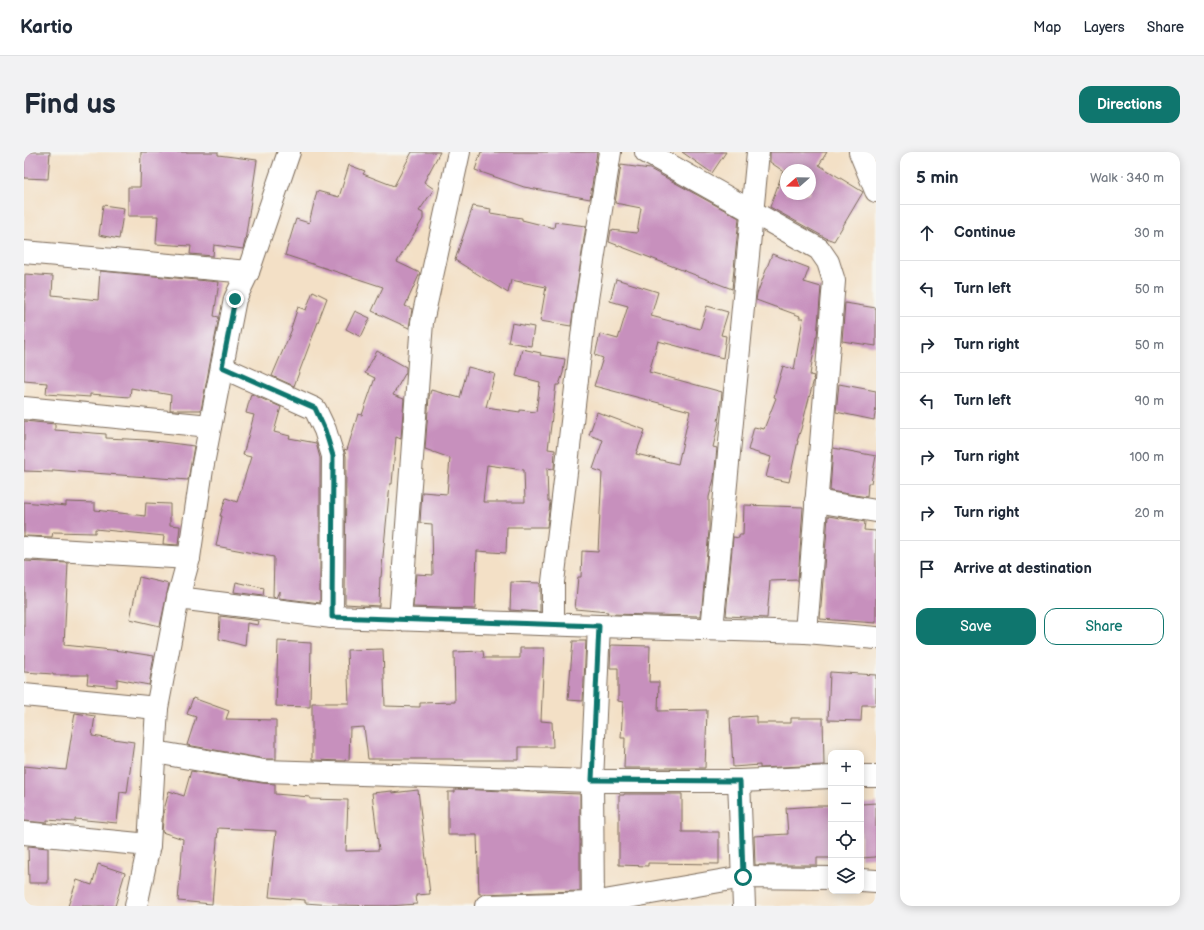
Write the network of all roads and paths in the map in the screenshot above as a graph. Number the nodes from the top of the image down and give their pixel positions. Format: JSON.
{"nodes":[{"id":1,"x":289,"y":152,"type":"edge"},
{"id":2,"x":459,"y":152,"type":"edge"},
{"id":3,"x":610,"y":152,"type":"edge"},
{"id":4,"x":646,"y":152,"type":"edge"},
{"id":5,"x":758,"y":152,"type":"edge"},
{"id":6,"x":860,"y":152,"type":"edge"},
{"id":7,"x":876,"y":191,"type":"edge"},
{"id":8,"x":753,"y":211,"type":"junction"},
{"id":9,"x":24,"y":252,"type":"edge"},
{"id":10,"x":248,"y":272,"type":"junction"},
{"id":11,"x":222,"y":367,"type":"junction"},
{"id":12,"x":24,"y":408,"type":"edge"},
{"id":13,"x":210,"y":426,"type":"junction"},
{"id":14,"x":816,"y":501,"type":"junction"},
{"id":15,"x":876,"y":511,"type":"edge"},
{"id":16,"x":24,"y":548,"type":"edge"},
{"id":17,"x":189,"y":558,"type":"junction"},
{"id":18,"x":178,"y":598,"type":"junction"},
{"id":19,"x":332,"y":617,"type":"junction"},
{"id":20,"x":400,"y":620,"type":"junction"},
{"id":21,"x":553,"y":624,"type":"junction"},
{"id":22,"x":599,"y":626,"type":"junction"},
{"id":23,"x":712,"y":629,"type":"junction"},
{"id":24,"x":806,"y":632,"type":"junction"},
{"id":25,"x":876,"y":638,"type":"edge"},
{"id":26,"x":24,"y":696,"type":"edge"},
{"id":27,"x":157,"y":708,"type":"junction"},
{"id":28,"x":155,"y":752,"type":"junction"},
{"id":29,"x":864,"y":776,"type":"edge"},
{"id":30,"x":876,"y":776,"type":"edge"},
{"id":31,"x":828,"y":777,"type":"edge"},
{"id":32,"x":592,"y":780,"type":"junction"},
{"id":33,"x":740,"y":781,"type":"junction"},
{"id":34,"x":24,"y":833,"type":"edge"},
{"id":35,"x":149,"y":846,"type":"junction"},
{"id":36,"x":743,"y":877,"type":"junction"},
{"id":37,"x":828,"y":878,"type":"edge"},
{"id":38,"x":864,"y":880,"type":"edge"},
{"id":39,"x":876,"y":881,"type":"edge"},
{"id":40,"x":593,"y":904,"type":"edge"},
{"id":41,"x":136,"y":906,"type":"edge"},
{"id":42,"x":486,"y":906,"type":"edge"},
{"id":43,"x":744,"y":906,"type":"edge"}],
"edges":[{"from":1,"to":10,"type":"street"},
{"from":2,"to":20,"type":"street"},
{"from":3,"to":21,"type":"street"},
{"from":4,"to":8,"type":"street"},
{"from":5,"to":8,"type":"street"},
{"from":6,"to":7,"type":"street"},
{"from":8,"to":14,"type":"street"},
{"from":8,"to":23,"type":"street"},
{"from":9,"to":10,"type":"street"},
{"from":10,"to":11,"type":"street"},
{"from":11,"to":13,"type":"street"},
{"from":11,"to":19,"type":"street"},
{"from":12,"to":13,"type":"street"},
{"from":13,"to":17,"type":"street"},
{"from":14,"to":15,"type":"street"},
{"from":14,"to":24,"type":"street"},
{"from":16,"to":17,"type":"street"},
{"from":17,"to":18,"type":"street"},
{"from":18,"to":19,"type":"street"},
{"from":18,"to":27,"type":"street"},
{"from":19,"to":20,"type":"street"},
{"from":20,"to":21,"type":"street"},
{"from":21,"to":22,"type":"street"},
{"from":22,"to":23,"type":"street"},
{"from":22,"to":32,"type":"street"},
{"from":23,"to":24,"type":"street"},
{"from":24,"to":25,"type":"street"},
{"from":26,"to":27,"type":"street"},
{"from":27,"to":28,"type":"street"},
{"from":28,"to":32,"type":"street"},
{"from":28,"to":35,"type":"street"},
{"from":29,"to":30,"type":"street"},
{"from":31,"to":33,"type":"street"},
{"from":32,"to":33,"type":"street"},
{"from":32,"to":40,"type":"street"},
{"from":33,"to":36,"type":"street"},
{"from":34,"to":35,"type":"street"},
{"from":35,"to":41,"type":"street"},
{"from":36,"to":37,"type":"street"},
{"from":36,"to":40,"type":"street"},
{"from":36,"to":43,"type":"street"},
{"from":38,"to":39,"type":"street"},
{"from":40,"to":42,"type":"street"}]}
